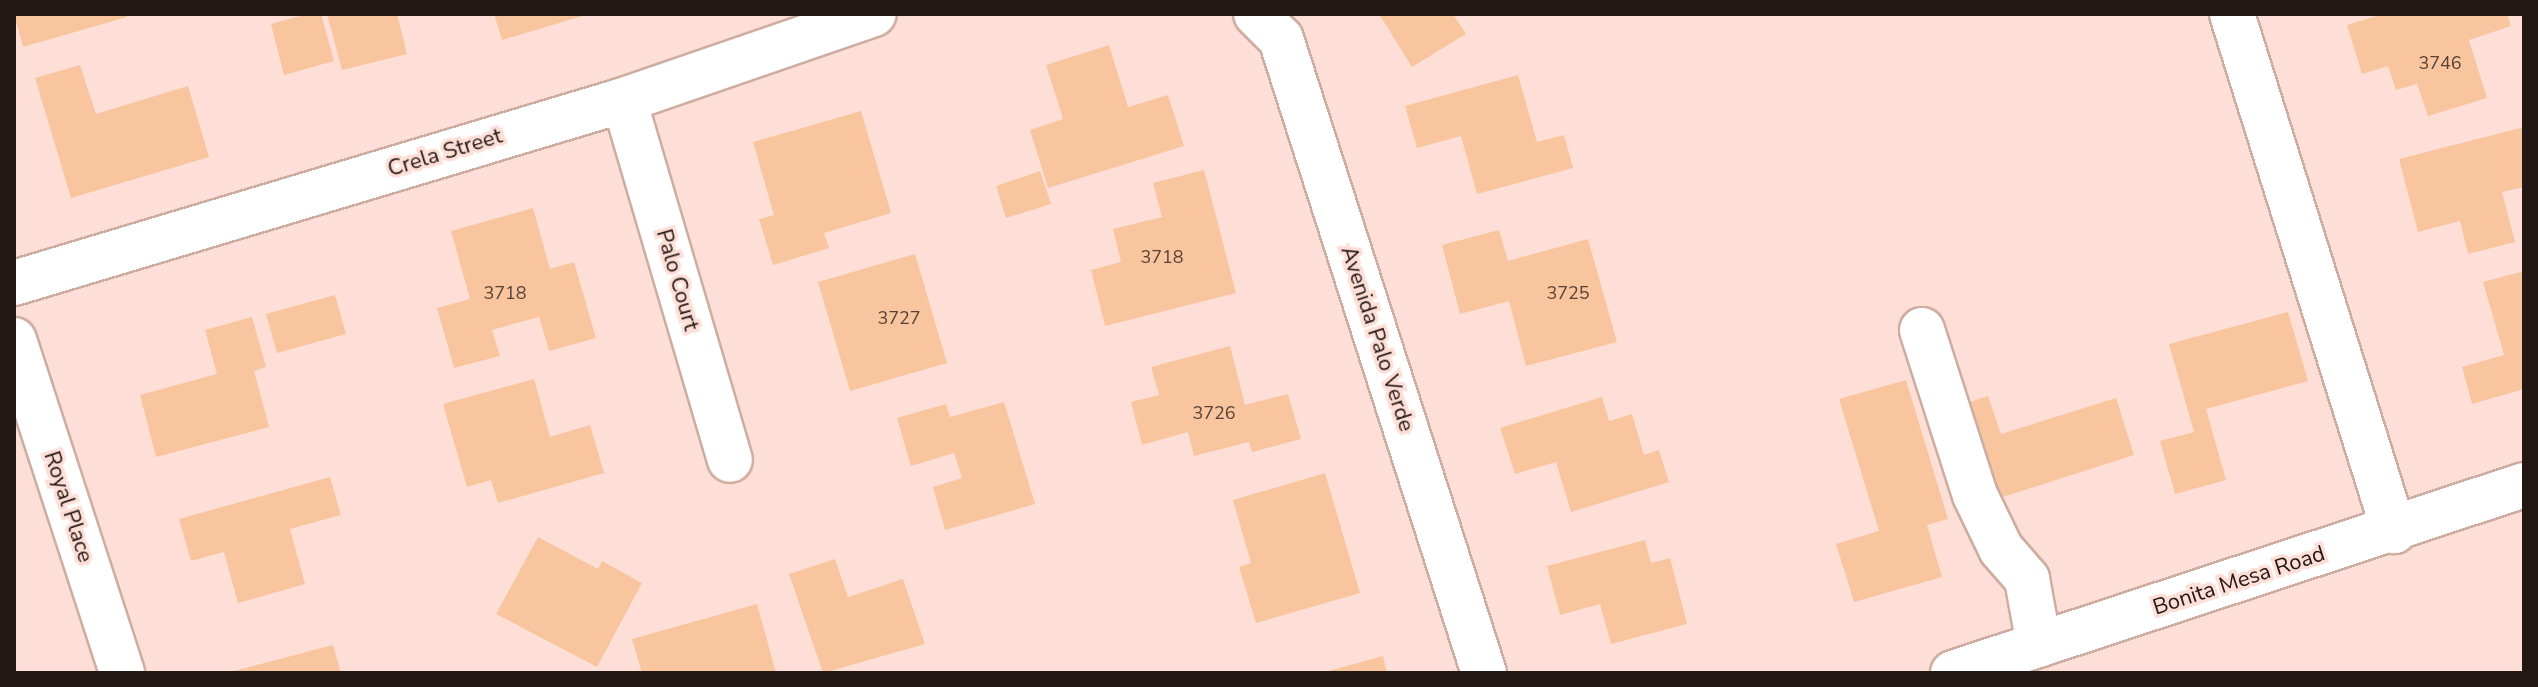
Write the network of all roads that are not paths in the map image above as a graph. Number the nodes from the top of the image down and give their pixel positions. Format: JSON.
{"nodes":[{"id":1,"x":874,"y":14,"type":"edge"},
{"id":2,"x":1256,"y":14,"type":"edge"},
{"id":3,"x":2232,"y":14,"type":"edge"},
{"id":4,"x":624,"y":100,"type":"junction"},
{"id":5,"x":14,"y":283,"type":"edge"},
{"id":6,"x":1922,"y":330,"type":"dead end"},
{"id":7,"x":14,"y":340,"type":"edge"},
{"id":8,"x":730,"y":460,"type":"dead end"},
{"id":9,"x":2524,"y":485,"type":"edge"},
{"id":10,"x":2394,"y":531,"type":"junction"},
{"id":11,"x":2039,"y":645,"type":"junction"},
{"id":12,"x":122,"y":673,"type":"edge"},
{"id":13,"x":1484,"y":673,"type":"edge"},
{"id":14,"x":1953,"y":673,"type":"edge"}],
"edges":[{"from":1,"to":4,"type":"street","name":"Crela Street"},
{"from":2,"to":13,"type":"street","name":"Avenida Palo Verde"},
{"from":3,"to":10,"type":"street"},
{"from":4,"to":5,"type":"street","name":"Crela Street"},
{"from":4,"to":8,"type":"street","name":"Palo Court"},
{"from":6,"to":11,"type":"street"},
{"from":7,"to":12,"type":"street","name":"Royal Place"},
{"from":9,"to":10,"type":"street","name":"Bonita Mesa Road"},
{"from":10,"to":11,"type":"street","name":"Bonita Mesa Road"},
{"from":11,"to":14,"type":"street","name":"Bonita Mesa Road"}]}
